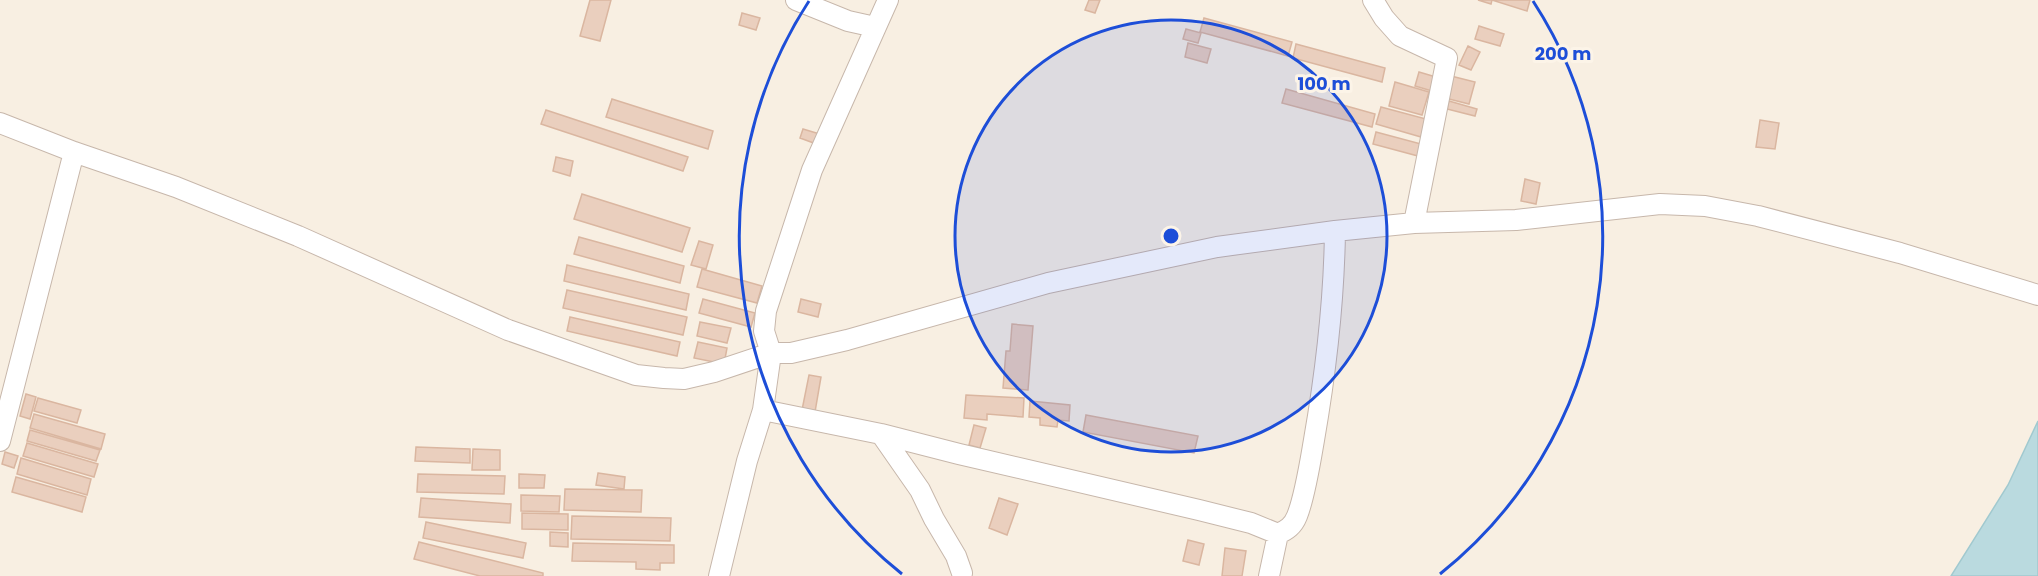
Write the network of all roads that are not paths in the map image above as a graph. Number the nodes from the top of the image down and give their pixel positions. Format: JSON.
{"nodes":[{"id":1,"x":796,"y":0,"type":"edge"},
{"id":2,"x":888,"y":0,"type":"edge"},
{"id":3,"x":1373,"y":0,"type":"edge"},
{"id":4,"x":875,"y":27,"type":"junction"},
{"id":5,"x":0,"y":123,"type":"edge"},
{"id":6,"x":74,"y":152,"type":"junction"},
{"id":7,"x":1414,"y":224,"type":"junction"},
{"id":8,"x":1335,"y":231,"type":"junction"},
{"id":9,"x":2038,"y":295,"type":"edge"},
{"id":10,"x":771,"y":353,"type":"junction"},
{"id":11,"x":762,"y":410,"type":"junction"},
{"id":12,"x":881,"y":434,"type":"junction"},
{"id":13,"x":0,"y":441,"type":"edge"},
{"id":14,"x":1278,"y":534,"type":"junction"},
{"id":15,"x":962,"y":573,"type":"dead end"},
{"id":16,"x":719,"y":576,"type":"edge"},
{"id":17,"x":1269,"y":576,"type":"edge"}],
"edges":[{"from":1,"to":4,"type":"street"},
{"from":2,"to":4,"type":"street"},
{"from":3,"to":7,"type":"street"},
{"from":4,"to":10,"type":"street"},
{"from":5,"to":6,"type":"street"},
{"from":6,"to":10,"type":"street"},
{"from":6,"to":13,"type":"street"},
{"from":7,"to":8,"type":"street"},
{"from":7,"to":9,"type":"street"},
{"from":8,"to":10,"type":"street"},
{"from":8,"to":14,"type":"street"},
{"from":10,"to":11,"type":"street"},
{"from":11,"to":12,"type":"street"},
{"from":11,"to":16,"type":"street"},
{"from":12,"to":14,"type":"street"},
{"from":12,"to":15,"type":"street"},
{"from":14,"to":17,"type":"street"}]}
